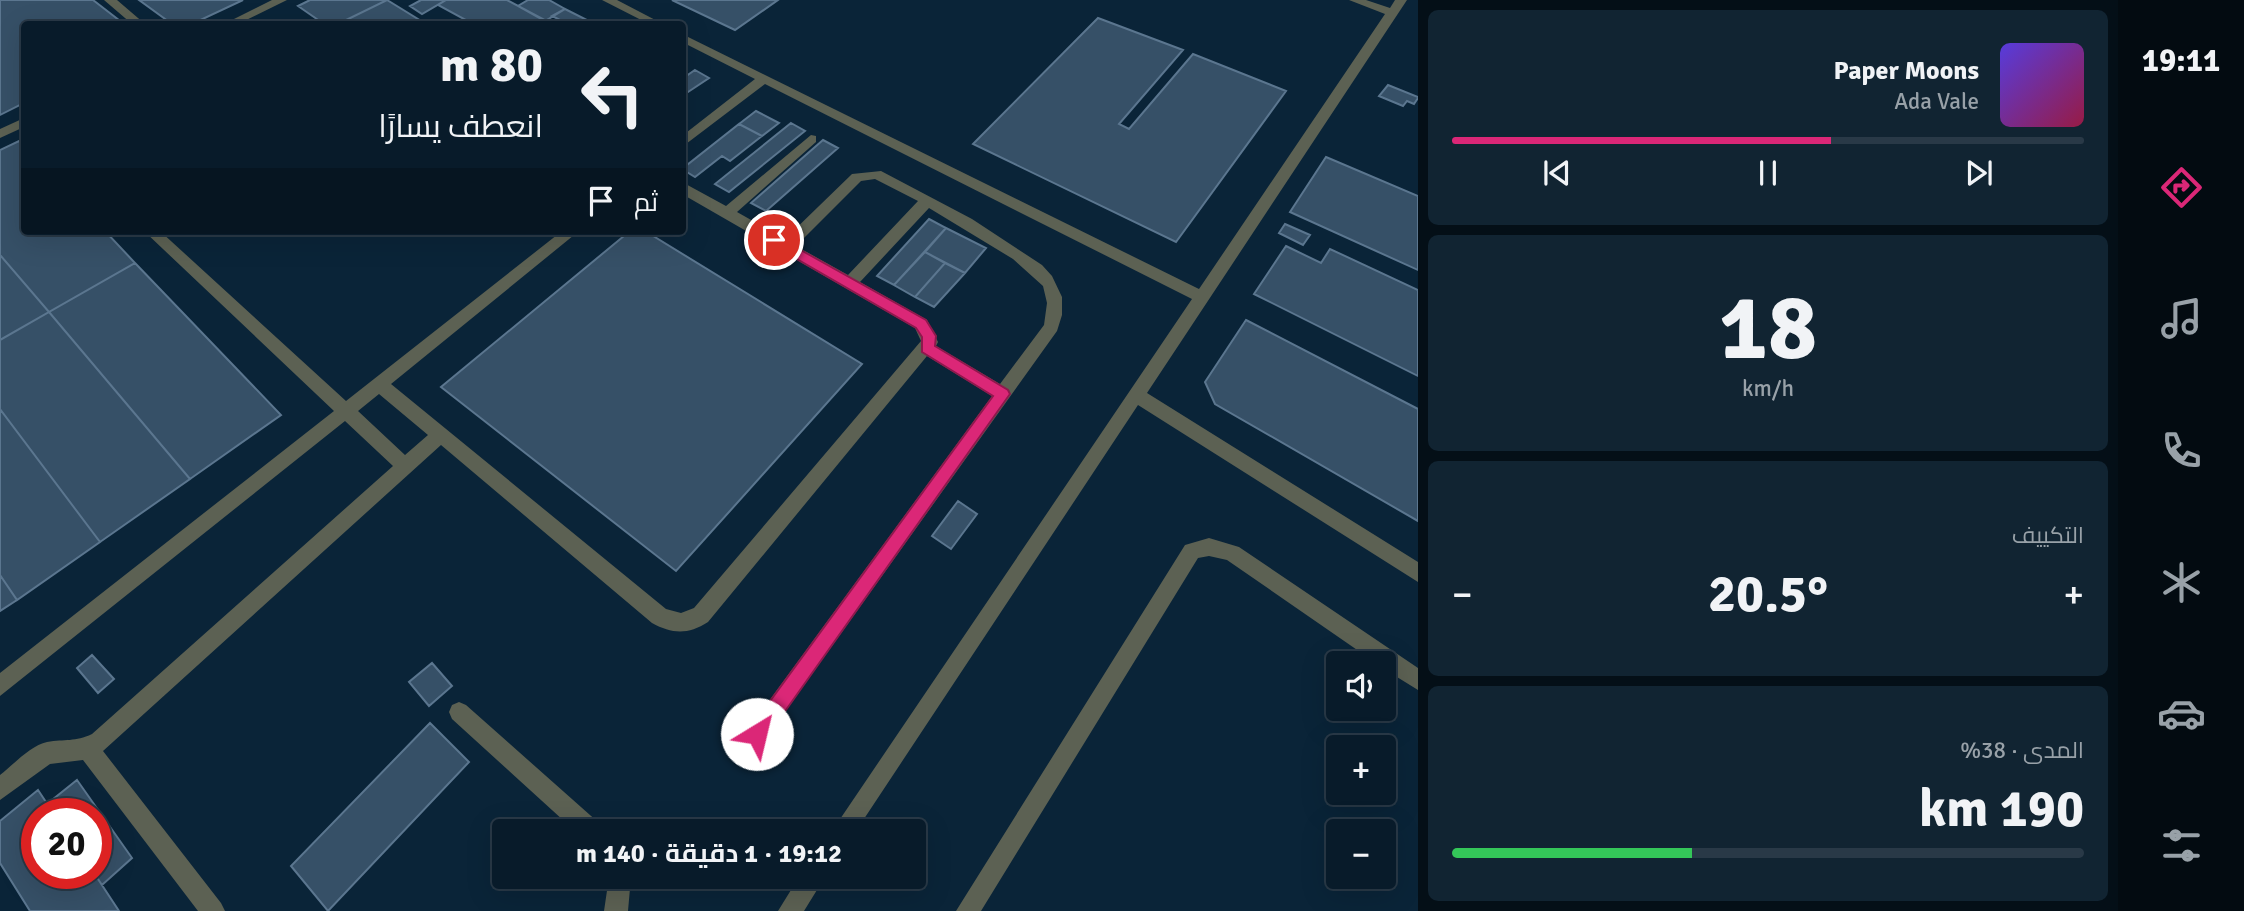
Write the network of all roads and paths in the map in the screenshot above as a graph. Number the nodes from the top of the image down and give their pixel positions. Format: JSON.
{"nodes":[{"id":1,"x":110,"y":0,"type":"edge"},
{"id":2,"x":281,"y":0,"type":"edge"},
{"id":3,"x":608,"y":0,"type":"edge"},
{"id":4,"x":1355,"y":0,"type":"edge"},
{"id":5,"x":1397,"y":6,"type":"edge"},
{"id":6,"x":135,"y":21,"type":"edge"},
{"id":7,"x":236,"y":21,"type":"edge"},
{"id":8,"x":651,"y":21,"type":"edge"},
{"id":9,"x":686,"y":39,"type":"edge"},
{"id":10,"x":764,"y":78,"type":"junction"},
{"id":11,"x":21,"y":124,"type":"edge"},
{"id":12,"x":0,"y":134,"type":"edge"},
{"id":13,"x":811,"y":139,"type":"dead end"},
{"id":14,"x":686,"y":140,"type":"edge"},
{"id":15,"x":686,"y":189,"type":"edge"},
{"id":16,"x":926,"y":202,"type":"junction"},
{"id":17,"x":727,"y":212,"type":"junction"},
{"id":18,"x":155,"y":235,"type":"edge"},
{"id":19,"x":567,"y":235,"type":"edge"},
{"id":20,"x":786,"y":247,"type":"junction"},
{"id":21,"x":849,"y":284,"type":"junction"},
{"id":22,"x":1203,"y":298,"type":"junction"},
{"id":23,"x":927,"y":348,"type":"junction"},
{"id":24,"x":379,"y":384,"type":"junction"},
{"id":25,"x":1002,"y":394,"type":"junction"},
{"id":26,"x":1138,"y":396,"type":"junction"},
{"id":27,"x":346,"y":411,"type":"junction"},
{"id":28,"x":440,"y":435,"type":"junction"},
{"id":29,"x":405,"y":466,"type":"junction"},
{"id":30,"x":1418,"y":573,"type":"edge"},
{"id":31,"x":1418,"y":680,"type":"edge"},
{"id":32,"x":0,"y":686,"type":"edge"},
{"id":33,"x":459,"y":712,"type":"dead end"},
{"id":34,"x":757,"y":734,"type":"dead end"},
{"id":35,"x":88,"y":749,"type":"junction"},
{"id":36,"x":0,"y":789,"type":"edge"},
{"id":37,"x":578,"y":819,"type":"edge"},
{"id":38,"x":852,"y":819,"type":"edge"},
{"id":39,"x":619,"y":889,"type":"edge"},
{"id":40,"x":805,"y":889,"type":"edge"},
{"id":41,"x":213,"y":911,"type":"edge"},
{"id":42,"x":616,"y":911,"type":"edge"},
{"id":43,"x":790,"y":911,"type":"edge"},
{"id":44,"x":968,"y":911,"type":"edge"}],
"edges":[{"from":1,"to":6,"type":"street"},
{"from":2,"to":7,"type":"street"},
{"from":3,"to":8,"type":"street"},
{"from":4,"to":5,"type":"street"},
{"from":5,"to":22,"type":"street"},
{"from":9,"to":10,"type":"street"},
{"from":10,"to":14,"type":"street"},
{"from":10,"to":22,"type":"street"},
{"from":11,"to":12,"type":"street"},
{"from":13,"to":17,"type":"street"},
{"from":15,"to":17,"type":"street"},
{"from":16,"to":20,"type":"street"},
{"from":16,"to":21,"type":"street"},
{"from":16,"to":25,"type":"street"},
{"from":17,"to":20,"type":"street"},
{"from":18,"to":27,"type":"street"},
{"from":19,"to":24,"type":"street"},
{"from":20,"to":21,"type":"street"},
{"from":21,"to":23,"type":"street"},
{"from":22,"to":26,"type":"street"},
{"from":23,"to":25,"type":"street"},
{"from":23,"to":28,"type":"street"},
{"from":24,"to":27,"type":"street"},
{"from":24,"to":28,"type":"street"},
{"from":25,"to":34,"type":"street"},
{"from":26,"to":30,"type":"street"},
{"from":26,"to":38,"type":"street"},
{"from":27,"to":29,"type":"street"},
{"from":27,"to":32,"type":"street"},
{"from":28,"to":29,"type":"street"},
{"from":29,"to":35,"type":"street"},
{"from":31,"to":44,"type":"street"},
{"from":33,"to":37,"type":"street"},
{"from":35,"to":36,"type":"street"},
{"from":35,"to":41,"type":"street"},
{"from":39,"to":42,"type":"street"},
{"from":40,"to":43,"type":"street"}]}
